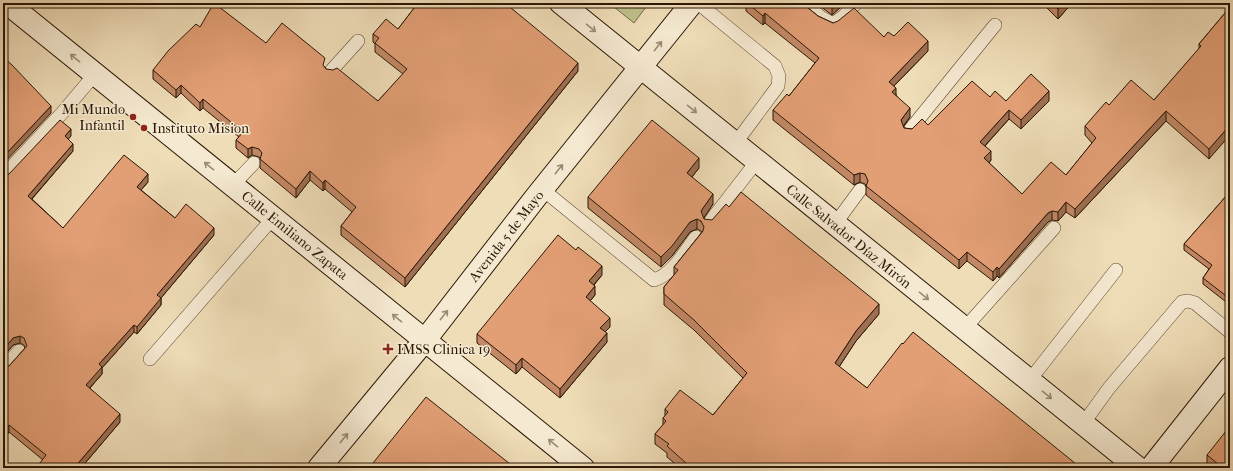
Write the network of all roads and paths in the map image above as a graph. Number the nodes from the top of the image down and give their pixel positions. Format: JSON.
{"nodes":[{"id":1,"x":7,"y":3,"type":"edge"},
{"id":2,"x":561,"y":3,"type":"edge"},
{"id":3,"x":692,"y":3,"type":"edge"},
{"id":4,"x":698,"y":3,"type":"edge"},
{"id":5,"x":803,"y":3,"type":"edge"},
{"id":6,"x":856,"y":3,"type":"edge"},
{"id":7,"x":995,"y":25,"type":"dead end"},
{"id":8,"x":358,"y":41,"type":"dead end"},
{"id":9,"x":641,"y":68,"type":"junction"},
{"id":10,"x":331,"y":71,"type":"edge"},
{"id":11,"x":95,"y":74,"type":"junction"},
{"id":12,"x":909,"y":131,"type":"edge"},
{"id":13,"x":735,"y":144,"type":"junction"},
{"id":14,"x":757,"y":162,"type":"junction"},
{"id":15,"x":254,"y":163,"type":"dead end"},
{"id":16,"x":3,"y":176,"type":"edge"},
{"id":17,"x":233,"y":185,"type":"junction"},
{"id":18,"x":542,"y":189,"type":"junction"},
{"id":19,"x":860,"y":190,"type":"dead end"},
{"id":20,"x":273,"y":218,"type":"junction"},
{"id":21,"x":709,"y":223,"type":"edge"},
{"id":22,"x":835,"y":224,"type":"junction"},
{"id":23,"x":1054,"y":228,"type":"dead end"},
{"id":24,"x":696,"y":237,"type":"edge"},
{"id":25,"x":1116,"y":270,"type":"dead end"},
{"id":26,"x":965,"y":328,"type":"junction"},
{"id":27,"x":1230,"y":332,"type":"edge"},
{"id":28,"x":425,"y":340,"type":"junction"},
{"id":29,"x":18,"y":351,"type":"dead end"},
{"id":30,"x":150,"y":359,"type":"dead end"},
{"id":31,"x":3,"y":368,"type":"edge"},
{"id":32,"x":1230,"y":368,"type":"edge"},
{"id":33,"x":1029,"y":381,"type":"junction"},
{"id":34,"x":1083,"y":424,"type":"junction"},
{"id":35,"x":319,"y":468,"type":"edge"},
{"id":36,"x":583,"y":468,"type":"edge"},
{"id":37,"x":1138,"y":468,"type":"edge"},
{"id":38,"x":1151,"y":468,"type":"edge"}],
"edges":[{"from":11,"to":1,"type":"street","name":"Calle Emiliano Zapata","one_way":true},
{"from":2,"to":9,"type":"street","name":"Calle Salvador Díaz Mirón","one_way":true},
{"from":9,"to":3,"type":"street","name":"Avenida 5 de Mayo","one_way":true},
{"from":4,"to":13,"type":"lane"},
{"from":5,"to":6,"type":"lane"},
{"from":7,"to":12,"type":"lane"},
{"from":8,"to":10,"type":"lane"},
{"from":9,"to":13,"type":"street","name":"Calle Salvador Díaz Mirón","one_way":true},
{"from":18,"to":9,"type":"street","name":"Avenida 5 de Mayo","one_way":true},
{"from":11,"to":16,"type":"lane"},
{"from":17,"to":11,"type":"street","name":"Calle Emiliano Zapata","one_way":true},
{"from":13,"to":14,"type":"street","name":"Calle Salvador Díaz Mirón"},
{"from":14,"to":21,"type":"lane"},
{"from":14,"to":22,"type":"street","name":"Calle Salvador Díaz Mirón"},
{"from":15,"to":17,"type":"lane"},
{"from":17,"to":20,"type":"street","name":"Calle Emiliano Zapata"},
{"from":18,"to":24,"type":"lane"},
{"from":28,"to":18,"type":"street","name":"Avenida 5 de Mayo","one_way":true},
{"from":19,"to":22,"type":"lane"},
{"from":28,"to":20,"type":"street","name":"Calle Emiliano Zapata","one_way":true},
{"from":20,"to":30,"type":"lane"},
{"from":22,"to":26,"type":"street","name":"Calle Salvador Díaz Mirón","one_way":true},
{"from":23,"to":26,"type":"lane"},
{"from":25,"to":33,"type":"lane"},
{"from":26,"to":33,"type":"street","name":"Calle Salvador Díaz Mirón"},
{"from":27,"to":34,"type":"lane"},
{"from":35,"to":28,"type":"street","name":"Avenida 5 de Mayo","one_way":true},
{"from":36,"to":28,"type":"street","name":"Calle Emiliano Zapata","one_way":true},
{"from":29,"to":31,"type":"lane"},
{"from":32,"to":38,"type":"street"},
{"from":33,"to":34,"type":"street","name":"Calle Salvador Díaz Mirón","one_way":true},
{"from":34,"to":37,"type":"street","name":"Calle Salvador Díaz Mirón"}]}
